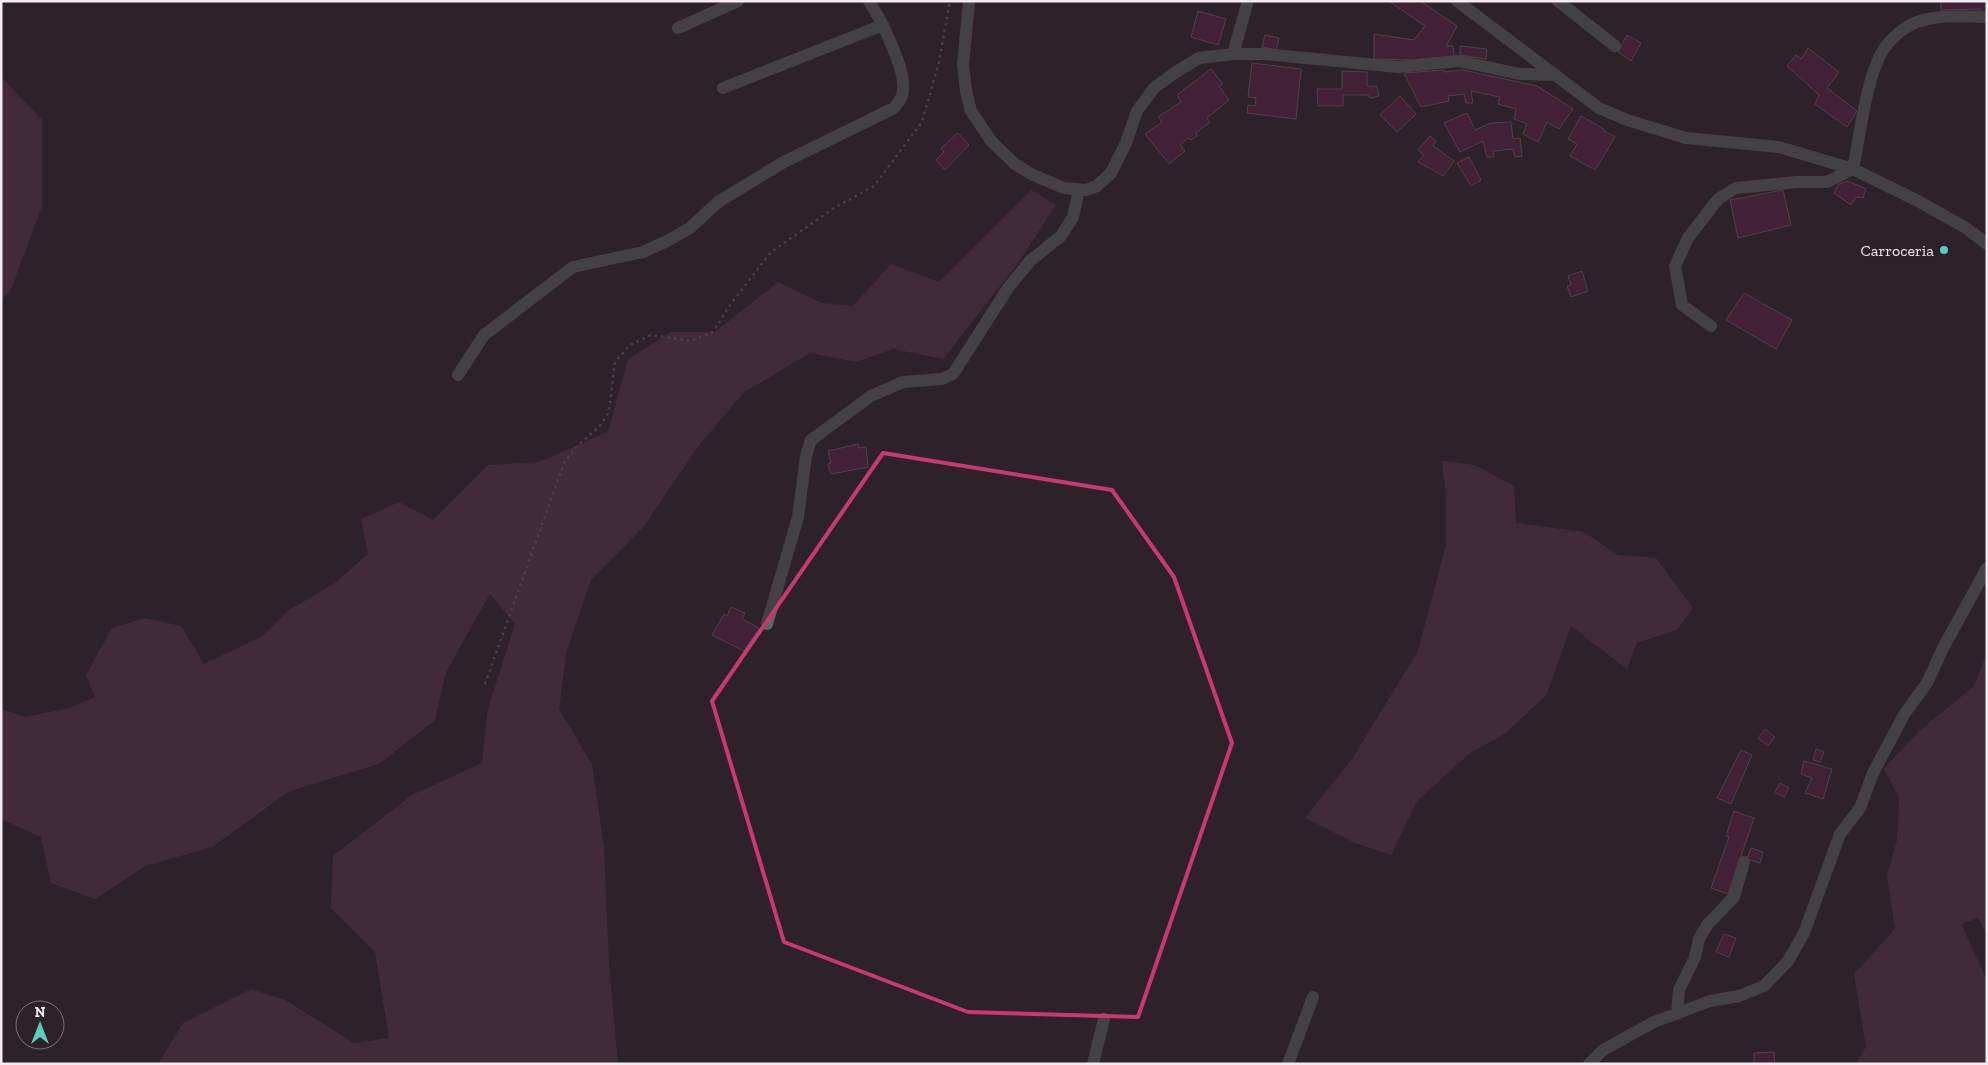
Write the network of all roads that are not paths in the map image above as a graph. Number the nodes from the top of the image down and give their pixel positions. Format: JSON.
{"nodes":[{"id":1,"x":738,"y":1,"type":"edge"},
{"id":2,"x":869,"y":1,"type":"edge"},
{"id":3,"x":969,"y":1,"type":"edge"},
{"id":4,"x":1248,"y":1,"type":"edge"},
{"id":5,"x":1457,"y":1,"type":"edge"},
{"id":6,"x":1558,"y":1,"type":"edge"},
{"id":7,"x":1987,"y":17,"type":"edge"},
{"id":8,"x":883,"y":25,"type":"junction"},
{"id":9,"x":678,"y":28,"type":"dead end"},
{"id":10,"x":1615,"y":46,"type":"dead end"},
{"id":11,"x":1234,"y":54,"type":"junction"},
{"id":12,"x":1556,"y":75,"type":"junction"},
{"id":13,"x":722,"y":88,"type":"dead end"},
{"id":14,"x":1853,"y":169,"type":"junction"},
{"id":15,"x":1079,"y":190,"type":"junction"},
{"id":16,"x":1987,"y":244,"type":"edge"},
{"id":17,"x":1711,"y":326,"type":"dead end"},
{"id":18,"x":458,"y":375,"type":"dead end"},
{"id":19,"x":1987,"y":568,"type":"edge"},
{"id":20,"x":767,"y":624,"type":"dead end"},
{"id":21,"x":1744,"y":862,"type":"dead end"},
{"id":22,"x":1313,"y":997,"type":"dead end"},
{"id":23,"x":1677,"y":1014,"type":"junction"},
{"id":24,"x":1104,"y":1019,"type":"dead end"},
{"id":25,"x":1094,"y":1064,"type":"edge"},
{"id":26,"x":1288,"y":1064,"type":"edge"},
{"id":27,"x":1588,"y":1064,"type":"edge"}],
"edges":[{"from":1,"to":9,"type":"street"},
{"from":2,"to":8,"type":"street"},
{"from":3,"to":15,"type":"street"},
{"from":4,"to":11,"type":"street"},
{"from":5,"to":12,"type":"street"},
{"from":6,"to":10,"type":"street"},
{"from":7,"to":14,"type":"street"},
{"from":8,"to":13,"type":"street"},
{"from":8,"to":18,"type":"street"},
{"from":11,"to":12,"type":"street"},
{"from":11,"to":15,"type":"street"},
{"from":12,"to":14,"type":"street"},
{"from":14,"to":16,"type":"street"},
{"from":14,"to":17,"type":"street"},
{"from":15,"to":20,"type":"street"},
{"from":19,"to":23,"type":"street"},
{"from":21,"to":23,"type":"street"},
{"from":22,"to":26,"type":"street"},
{"from":23,"to":27,"type":"street"},
{"from":24,"to":25,"type":"street"}]}
